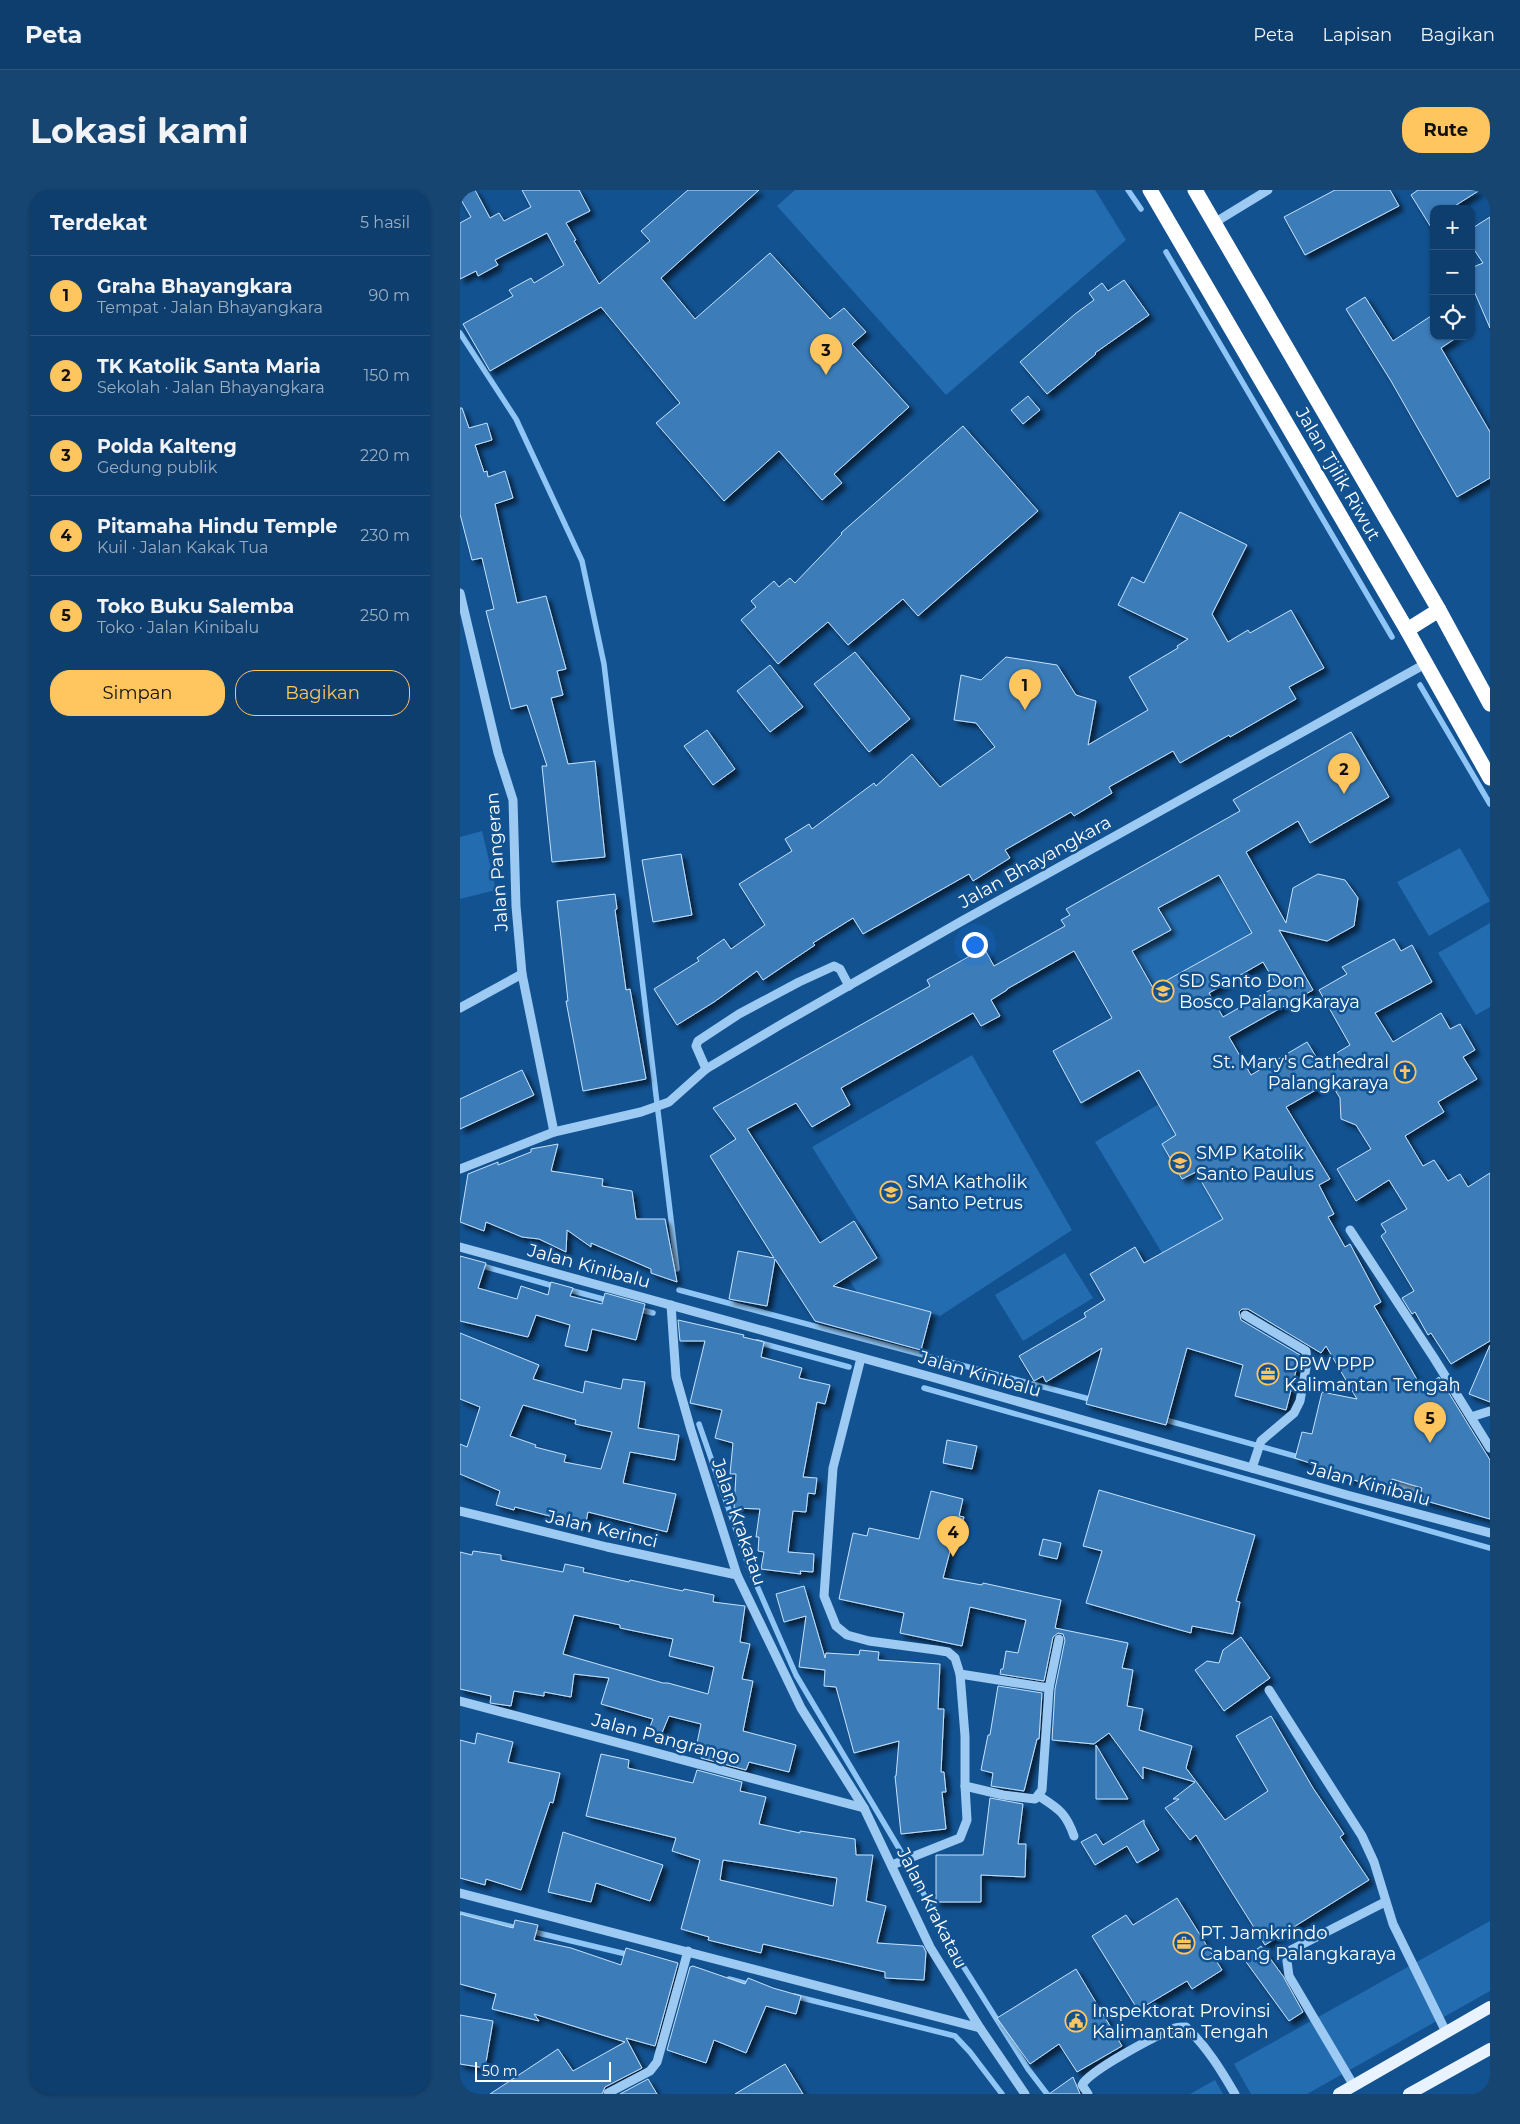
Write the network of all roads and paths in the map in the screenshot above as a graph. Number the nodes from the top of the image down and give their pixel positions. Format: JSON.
{"nodes":[{"id":1,"x":1150,"y":190,"type":"edge"},
{"id":2,"x":1195,"y":190,"type":"edge"},
{"id":3,"x":1268,"y":190,"type":"edge"},
{"id":4,"x":1214,"y":223,"type":"junction"},
{"id":5,"x":460,"y":593,"type":"edge"},
{"id":6,"x":1439,"y":610,"type":"junction"},
{"id":7,"x":463,"y":616,"type":"edge"},
{"id":8,"x":1407,"y":630,"type":"junction"},
{"id":9,"x":1425,"y":664,"type":"junction"},
{"id":10,"x":1490,"y":704,"type":"edge"},
{"id":11,"x":1490,"y":778,"type":"edge"},
{"id":12,"x":522,"y":974,"type":"junction"},
{"id":13,"x":849,"y":986,"type":"junction"},
{"id":14,"x":460,"y":1008,"type":"edge"},
{"id":15,"x":706,"y":1069,"type":"junction"},
{"id":16,"x":554,"y":1132,"type":"junction"},
{"id":17,"x":460,"y":1168,"type":"edge"},
{"id":18,"x":1350,"y":1230,"type":"dead end"},
{"id":19,"x":460,"y":1247,"type":"edge"},
{"id":20,"x":671,"y":1305,"type":"junction"},
{"id":21,"x":1245,"y":1315,"type":"dead end"},
{"id":22,"x":861,"y":1358,"type":"junction"},
{"id":23,"x":1490,"y":1411,"type":"edge"},
{"id":24,"x":1471,"y":1417,"type":"junction"},
{"id":25,"x":1490,"y":1448,"type":"edge"},
{"id":26,"x":1252,"y":1468,"type":"junction"},
{"id":27,"x":460,"y":1511,"type":"edge"},
{"id":28,"x":1490,"y":1533,"type":"edge"},
{"id":29,"x":737,"y":1575,"type":"junction"},
{"id":30,"x":1059,"y":1639,"type":"dead end"},
{"id":31,"x":960,"y":1674,"type":"junction"},
{"id":32,"x":1049,"y":1688,"type":"junction"},
{"id":33,"x":1269,"y":1690,"type":"dead end"},
{"id":34,"x":460,"y":1701,"type":"edge"},
{"id":35,"x":965,"y":1786,"type":"junction"},
{"id":36,"x":1039,"y":1796,"type":"junction"},
{"id":37,"x":864,"y":1808,"type":"junction"},
{"id":38,"x":1074,"y":1836,"type":"dead end"},
{"id":39,"x":896,"y":1863,"type":"junction"},
{"id":40,"x":460,"y":1893,"type":"edge"},
{"id":41,"x":1385,"y":1902,"type":"junction"},
{"id":42,"x":688,"y":1951,"type":"junction"},
{"id":43,"x":1490,"y":2007,"type":"edge"},
{"id":44,"x":980,"y":2028,"type":"junction"},
{"id":45,"x":1446,"y":2032,"type":"junction"},
{"id":46,"x":1490,"y":2049,"type":"edge"},
{"id":47,"x":1354,"y":2086,"type":"junction"},
{"id":48,"x":608,"y":2093,"type":"dead end"},
{"id":49,"x":1025,"y":2094,"type":"edge"},
{"id":50,"x":1088,"y":2094,"type":"edge"},
{"id":51,"x":1235,"y":2094,"type":"edge"},
{"id":52,"x":1339,"y":2094,"type":"edge"},
{"id":53,"x":1409,"y":2094,"type":"edge"}],
"edges":[{"from":1,"to":8,"type":"highway","name":"Jalan Tjilik Riwut"},
{"from":2,"to":4,"type":"highway","name":"Jalan Tjilik Riwut"},
{"from":3,"to":4,"type":"street"},
{"from":4,"to":6,"type":"highway","name":"Jalan Tjilik Riwut"},
{"from":5,"to":7,"type":"street","name":"Jalan Pangeran"},
{"from":6,"to":8,"type":"highway"},
{"from":6,"to":10,"type":"highway","name":"Jalan Tjilik Riwut"},
{"from":7,"to":12,"type":"street","name":"Jalan Pangeran"},
{"from":8,"to":9,"type":"highway","name":"Jalan Tjilik Riwut"},
{"from":9,"to":11,"type":"highway","name":"Jalan Tjilik Riwut"},
{"from":9,"to":13,"type":"street","name":"Jalan Bhayangkara"},
{"from":12,"to":14,"type":"street"},
{"from":12,"to":16,"type":"street","name":"Jalan Pangeran"},
{"from":13,"to":15,"type":"street","name":"Jalan Bhayangkara"},
{"from":13,"to":15,"type":"street"},
{"from":15,"to":16,"type":"street","name":"Jalan Bhayangkara"},
{"from":16,"to":17,"type":"street"},
{"from":18,"to":24,"type":"street"},
{"from":19,"to":20,"type":"street","name":"Jalan Kinibalu"},
{"from":20,"to":22,"type":"street","name":"Jalan Kinibalu"},
{"from":20,"to":29,"type":"street","name":"Jalan Krakatau"},
{"from":21,"to":26,"type":"street"},
{"from":22,"to":26,"type":"street","name":"Jalan Kinibalu"},
{"from":22,"to":31,"type":"street"},
{"from":23,"to":24,"type":"street"},
{"from":24,"to":25,"type":"street"},
{"from":26,"to":28,"type":"street","name":"Jalan Kinibalu"},
{"from":27,"to":29,"type":"street","name":"Jalan Kerinci"},
{"from":29,"to":37,"type":"street","name":"Jalan Krakatau"},
{"from":30,"to":32,"type":"street"},
{"from":31,"to":32,"type":"street"},
{"from":31,"to":35,"type":"street"},
{"from":32,"to":36,"type":"street"},
{"from":33,"to":41,"type":"street"},
{"from":34,"to":37,"type":"street","name":"Jalan Pangrango"},
{"from":35,"to":36,"type":"street"},
{"from":35,"to":39,"type":"street"},
{"from":36,"to":38,"type":"street"},
{"from":37,"to":39,"type":"street","name":"Jalan Krakatau"},
{"from":39,"to":44,"type":"street","name":"Jalan Krakatau"},
{"from":40,"to":42,"type":"street"},
{"from":41,"to":45,"type":"street"},
{"from":41,"to":47,"type":"street"},
{"from":42,"to":44,"type":"street"},
{"from":42,"to":48,"type":"street"},
{"from":43,"to":45,"type":"main road"},
{"from":44,"to":49,"type":"street","name":"Jalan Krakatau"},
{"from":45,"to":47,"type":"main road"},
{"from":46,"to":53,"type":"main road"},
{"from":47,"to":52,"type":"main road"},
{"from":50,"to":51,"type":"street"}]}
